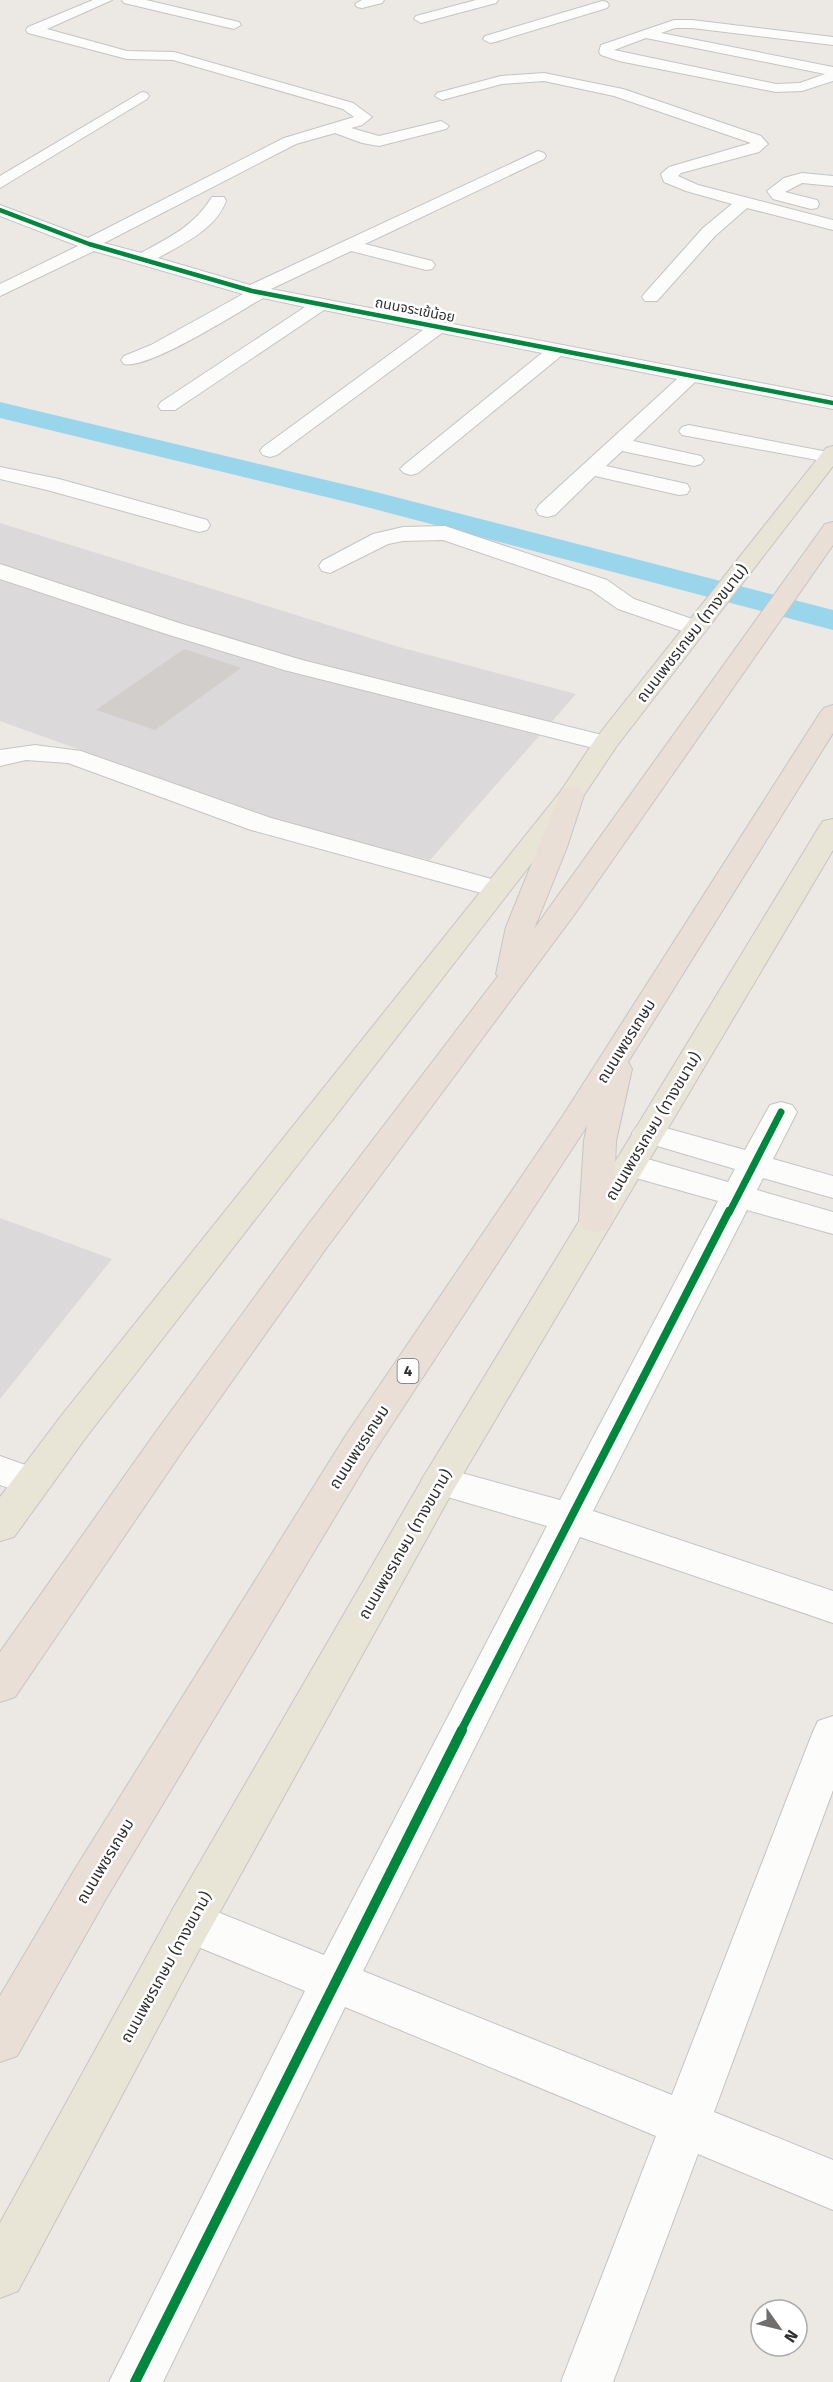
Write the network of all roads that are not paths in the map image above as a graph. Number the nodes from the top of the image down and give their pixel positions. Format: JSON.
{"nodes":[{"id":1,"x":105,"y":0,"type":"edge"},
{"id":2,"x":129,"y":0,"type":"edge"},
{"id":3,"x":377,"y":0,"type":"edge"},
{"id":4,"x":491,"y":0,"type":"edge"},
{"id":5,"x":580,"y":0,"type":"edge"},
{"id":6,"x":618,"y":0,"type":"edge"},
{"id":7,"x":55,"y":4,"type":"dead end"},
{"id":8,"x":362,"y":4,"type":"dead end"},
{"id":9,"x":602,"y":5,"type":"junction"},
{"id":10,"x":72,"y":13,"type":"junction"},
{"id":11,"x":421,"y":19,"type":"dead end"},
{"id":12,"x":234,"y":25,"type":"dead end"},
{"id":13,"x":85,"y":26,"type":"dead end"},
{"id":14,"x":830,"y":33,"type":"edge"},
{"id":15,"x":645,"y":34,"type":"junction"},
{"id":16,"x":490,"y":39,"type":"dead end"},
{"id":17,"x":833,"y":71,"type":"edge"},
{"id":18,"x":833,"y":76,"type":"edge"},
{"id":19,"x":142,"y":96,"type":"dead end"},
{"id":20,"x":442,"y":96,"type":"dead end"},
{"id":21,"x":441,"y":126,"type":"dead end"},
{"id":22,"x":336,"y":128,"type":"junction"},
{"id":23,"x":538,"y":156,"type":"dead end"},
{"id":24,"x":248,"y":162,"type":"junction"},
{"id":25,"x":269,"y":167,"type":"dead end"},
{"id":26,"x":833,"y":181,"type":"edge"},
{"id":27,"x":0,"y":183,"type":"edge"},
{"id":28,"x":218,"y":201,"type":"dead end"},
{"id":29,"x":744,"y":202,"type":"junction"},
{"id":30,"x":833,"y":209,"type":"edge"},
{"id":31,"x":0,"y":210,"type":"edge"},
{"id":32,"x":448,"y":217,"type":"dead end"},
{"id":33,"x":402,"y":220,"type":"junction"},
{"id":34,"x":34,"y":223,"type":"junction"},
{"id":35,"x":833,"y":225,"type":"edge"},
{"id":36,"x":11,"y":229,"type":"dead end"},
{"id":37,"x":91,"y":244,"type":"junction"},
{"id":38,"x":348,"y":245,"type":"junction"},
{"id":39,"x":142,"y":260,"type":"junction"},
{"id":40,"x":426,"y":265,"type":"dead end"},
{"id":41,"x":0,"y":291,"type":"edge"},
{"id":42,"x":256,"y":292,"type":"junction"},
{"id":43,"x":651,"y":297,"type":"dead end"},
{"id":44,"x":320,"y":305,"type":"junction"},
{"id":45,"x":437,"y":328,"type":"junction"},
{"id":46,"x":558,"y":349,"type":"junction"},
{"id":47,"x":131,"y":360,"type":"dead end"},
{"id":48,"x":692,"y":375,"type":"junction"},
{"id":49,"x":833,"y":403,"type":"edge"},
{"id":50,"x":168,"y":406,"type":"dead end"},
{"id":51,"x":689,"y":431,"type":"dead end"},
{"id":52,"x":619,"y":444,"type":"junction"},
{"id":53,"x":270,"y":451,"type":"dead end"},
{"id":54,"x":831,"y":455,"type":"edge"},
{"id":55,"x":694,"y":460,"type":"dead end"},
{"id":56,"x":591,"y":469,"type":"junction"},
{"id":57,"x":411,"y":470,"type":"dead end"},
{"id":58,"x":0,"y":473,"type":"edge"},
{"id":59,"x":679,"y":489,"type":"dead end"},
{"id":60,"x":548,"y":510,"type":"dead end"},
{"id":61,"x":199,"y":525,"type":"dead end"},
{"id":62,"x":833,"y":529,"type":"edge"},
{"id":63,"x":330,"y":566,"type":"dead end"},
{"id":64,"x":0,"y":571,"type":"edge"},
{"id":65,"x":699,"y":624,"type":"junction"},
{"id":66,"x":833,"y":713,"type":"edge"},
{"id":67,"x":605,"y":742,"type":"junction"},
{"id":68,"x":0,"y":758,"type":"edge"},
{"id":69,"x":571,"y":795,"type":"junction"},
{"id":70,"x":833,"y":827,"type":"edge"},
{"id":71,"x":496,"y":889,"type":"junction"},
{"id":72,"x":510,"y":981,"type":"junction"},
{"id":73,"x":622,"y":1046,"type":"junction"},
{"id":74,"x":781,"y":1112,"type":"dead end"},
{"id":75,"x":639,"y":1149,"type":"junction"},
{"id":76,"x":746,"y":1180,"type":"junction"},
{"id":77,"x":833,"y":1187,"type":"edge"},
{"id":78,"x":596,"y":1221,"type":"junction"},
{"id":79,"x":833,"y":1224,"type":"edge"},
{"id":80,"x":16,"y":1476,"type":"edge"},
{"id":81,"x":440,"y":1481,"type":"junction"},
{"id":82,"x":570,"y":1518,"type":"junction"},
{"id":83,"x":0,"y":1526,"type":"edge"},
{"id":84,"x":833,"y":1607,"type":"edge"},
{"id":85,"x":0,"y":1685,"type":"edge"},
{"id":86,"x":833,"y":1734,"type":"edge"},
{"id":87,"x":190,"y":1922,"type":"junction"},
{"id":88,"x":334,"y":1982,"type":"junction"},
{"id":89,"x":0,"y":2040,"type":"edge"},
{"id":90,"x":683,"y":2125,"type":"junction"},
{"id":91,"x":833,"y":2185,"type":"edge"},
{"id":92,"x":0,"y":2273,"type":"edge"},
{"id":93,"x":135,"y":2382,"type":"edge"},
{"id":94,"x":587,"y":2382,"type":"edge"}],
"edges":[{"from":1,"to":10,"type":"street"},
{"from":2,"to":12,"type":"street"},
{"from":3,"to":8,"type":"street"},
{"from":4,"to":11,"type":"street"},
{"from":5,"to":9,"type":"street"},
{"from":6,"to":9,"type":"street"},
{"from":7,"to":10,"type":"street"},
{"from":9,"to":16,"type":"street"},
{"from":10,"to":13,"type":"street"},
{"from":10,"to":22,"type":"street"},
{"from":14,"to":15,"type":"street"},
{"from":15,"to":17,"type":"street"},
{"from":15,"to":18,"type":"street"},
{"from":19,"to":27,"type":"street"},
{"from":20,"to":29,"type":"street"},
{"from":21,"to":22,"type":"street"},
{"from":22,"to":24,"type":"street"},
{"from":23,"to":33,"type":"street"},
{"from":24,"to":25,"type":"street"},
{"from":24,"to":37,"type":"street"},
{"from":26,"to":30,"type":"street"},
{"from":28,"to":39,"type":"street"},
{"from":29,"to":35,"type":"street"},
{"from":29,"to":43,"type":"street"},
{"from":31,"to":34,"type":"street","name":"ถนนจระเข้น้อย"},
{"from":32,"to":33,"type":"street"},
{"from":33,"to":38,"type":"street"},
{"from":34,"to":36,"type":"street"},
{"from":34,"to":37,"type":"street","name":"ถนนจระเข้น้อย"},
{"from":37,"to":39,"type":"street","name":"ถนนจระเข้น้อย"},
{"from":37,"to":41,"type":"street"},
{"from":38,"to":40,"type":"street"},
{"from":38,"to":42,"type":"street"},
{"from":39,"to":42,"type":"street","name":"ถนนจระเข้น้อย"},
{"from":42,"to":44,"type":"street","name":"ถนนจระเข้น้อย"},
{"from":42,"to":47,"type":"street"},
{"from":44,"to":45,"type":"street","name":"ถนนจระเข้น้อย"},
{"from":44,"to":50,"type":"street"},
{"from":45,"to":46,"type":"street","name":"ถนนจระเข้น้อย"},
{"from":45,"to":53,"type":"street"},
{"from":46,"to":48,"type":"street","name":"ถนนจระเข้น้อย"},
{"from":46,"to":57,"type":"street"},
{"from":48,"to":49,"type":"street","name":"ถนนจระเข้น้อย"},
{"from":48,"to":52,"type":"street"},
{"from":51,"to":54,"type":"street"},
{"from":52,"to":55,"type":"street"},
{"from":52,"to":56,"type":"street"},
{"from":54,"to":65,"type":"main road","name":"ถนนเพชรเกษม (ทางขนาน)"},
{"from":56,"to":59,"type":"street"},
{"from":56,"to":60,"type":"street"},
{"from":58,"to":61,"type":"street"},
{"from":62,"to":72,"type":"highway"},
{"from":63,"to":65,"type":"street"},
{"from":64,"to":67,"type":"street"},
{"from":65,"to":67,"type":"main road","name":"ถนนเพชรเกษม (ทางขนาน)"},
{"from":66,"to":73,"type":"highway","name":"ถนนเพชรเกษม","number":"4"},
{"from":67,"to":69,"type":"main road","name":"ถนนเพชรเกษม (ทางขนาน)"},
{"from":68,"to":71,"type":"street"},
{"from":69,"to":71,"type":"main road","name":"ถนนเพชรเกษม (ทางขนาน)"},
{"from":69,"to":72,"type":"highway"},
{"from":70,"to":75,"type":"main road","name":"ถนนเพชรเกษม (ทางขนาน)"},
{"from":71,"to":80,"type":"main road","name":"ถนนเพชรเกษม (ทางขนาน)"},
{"from":72,"to":85,"type":"highway"},
{"from":73,"to":78,"type":"highway"},
{"from":73,"to":89,"type":"highway","name":"ถนนเพชรเกษม","number":"4"},
{"from":74,"to":76,"type":"street"},
{"from":75,"to":76,"type":"street"},
{"from":75,"to":78,"type":"main road","name":"ถนนเพชรเกษม (ทางขนาน)"},
{"from":76,"to":77,"type":"street"},
{"from":76,"to":79,"type":"street"},
{"from":76,"to":82,"type":"street"},
{"from":78,"to":81,"type":"main road","name":"ถนนเพชรเกษม (ทางขนาน)"},
{"from":80,"to":83,"type":"main road","name":"ถนนเพชรเกษม (ทางขนาน)"},
{"from":81,"to":82,"type":"street"},
{"from":81,"to":87,"type":"main road","name":"ถนนเพชรเกษม (ทางขนาน)"},
{"from":82,"to":84,"type":"street"},
{"from":82,"to":88,"type":"street"},
{"from":86,"to":90,"type":"street"},
{"from":87,"to":88,"type":"street"},
{"from":87,"to":92,"type":"main road","name":"ถนนเพชรเกษม (ทางขนาน)"},
{"from":88,"to":90,"type":"street"},
{"from":88,"to":93,"type":"street"},
{"from":90,"to":91,"type":"street"},
{"from":90,"to":94,"type":"street"}]}
